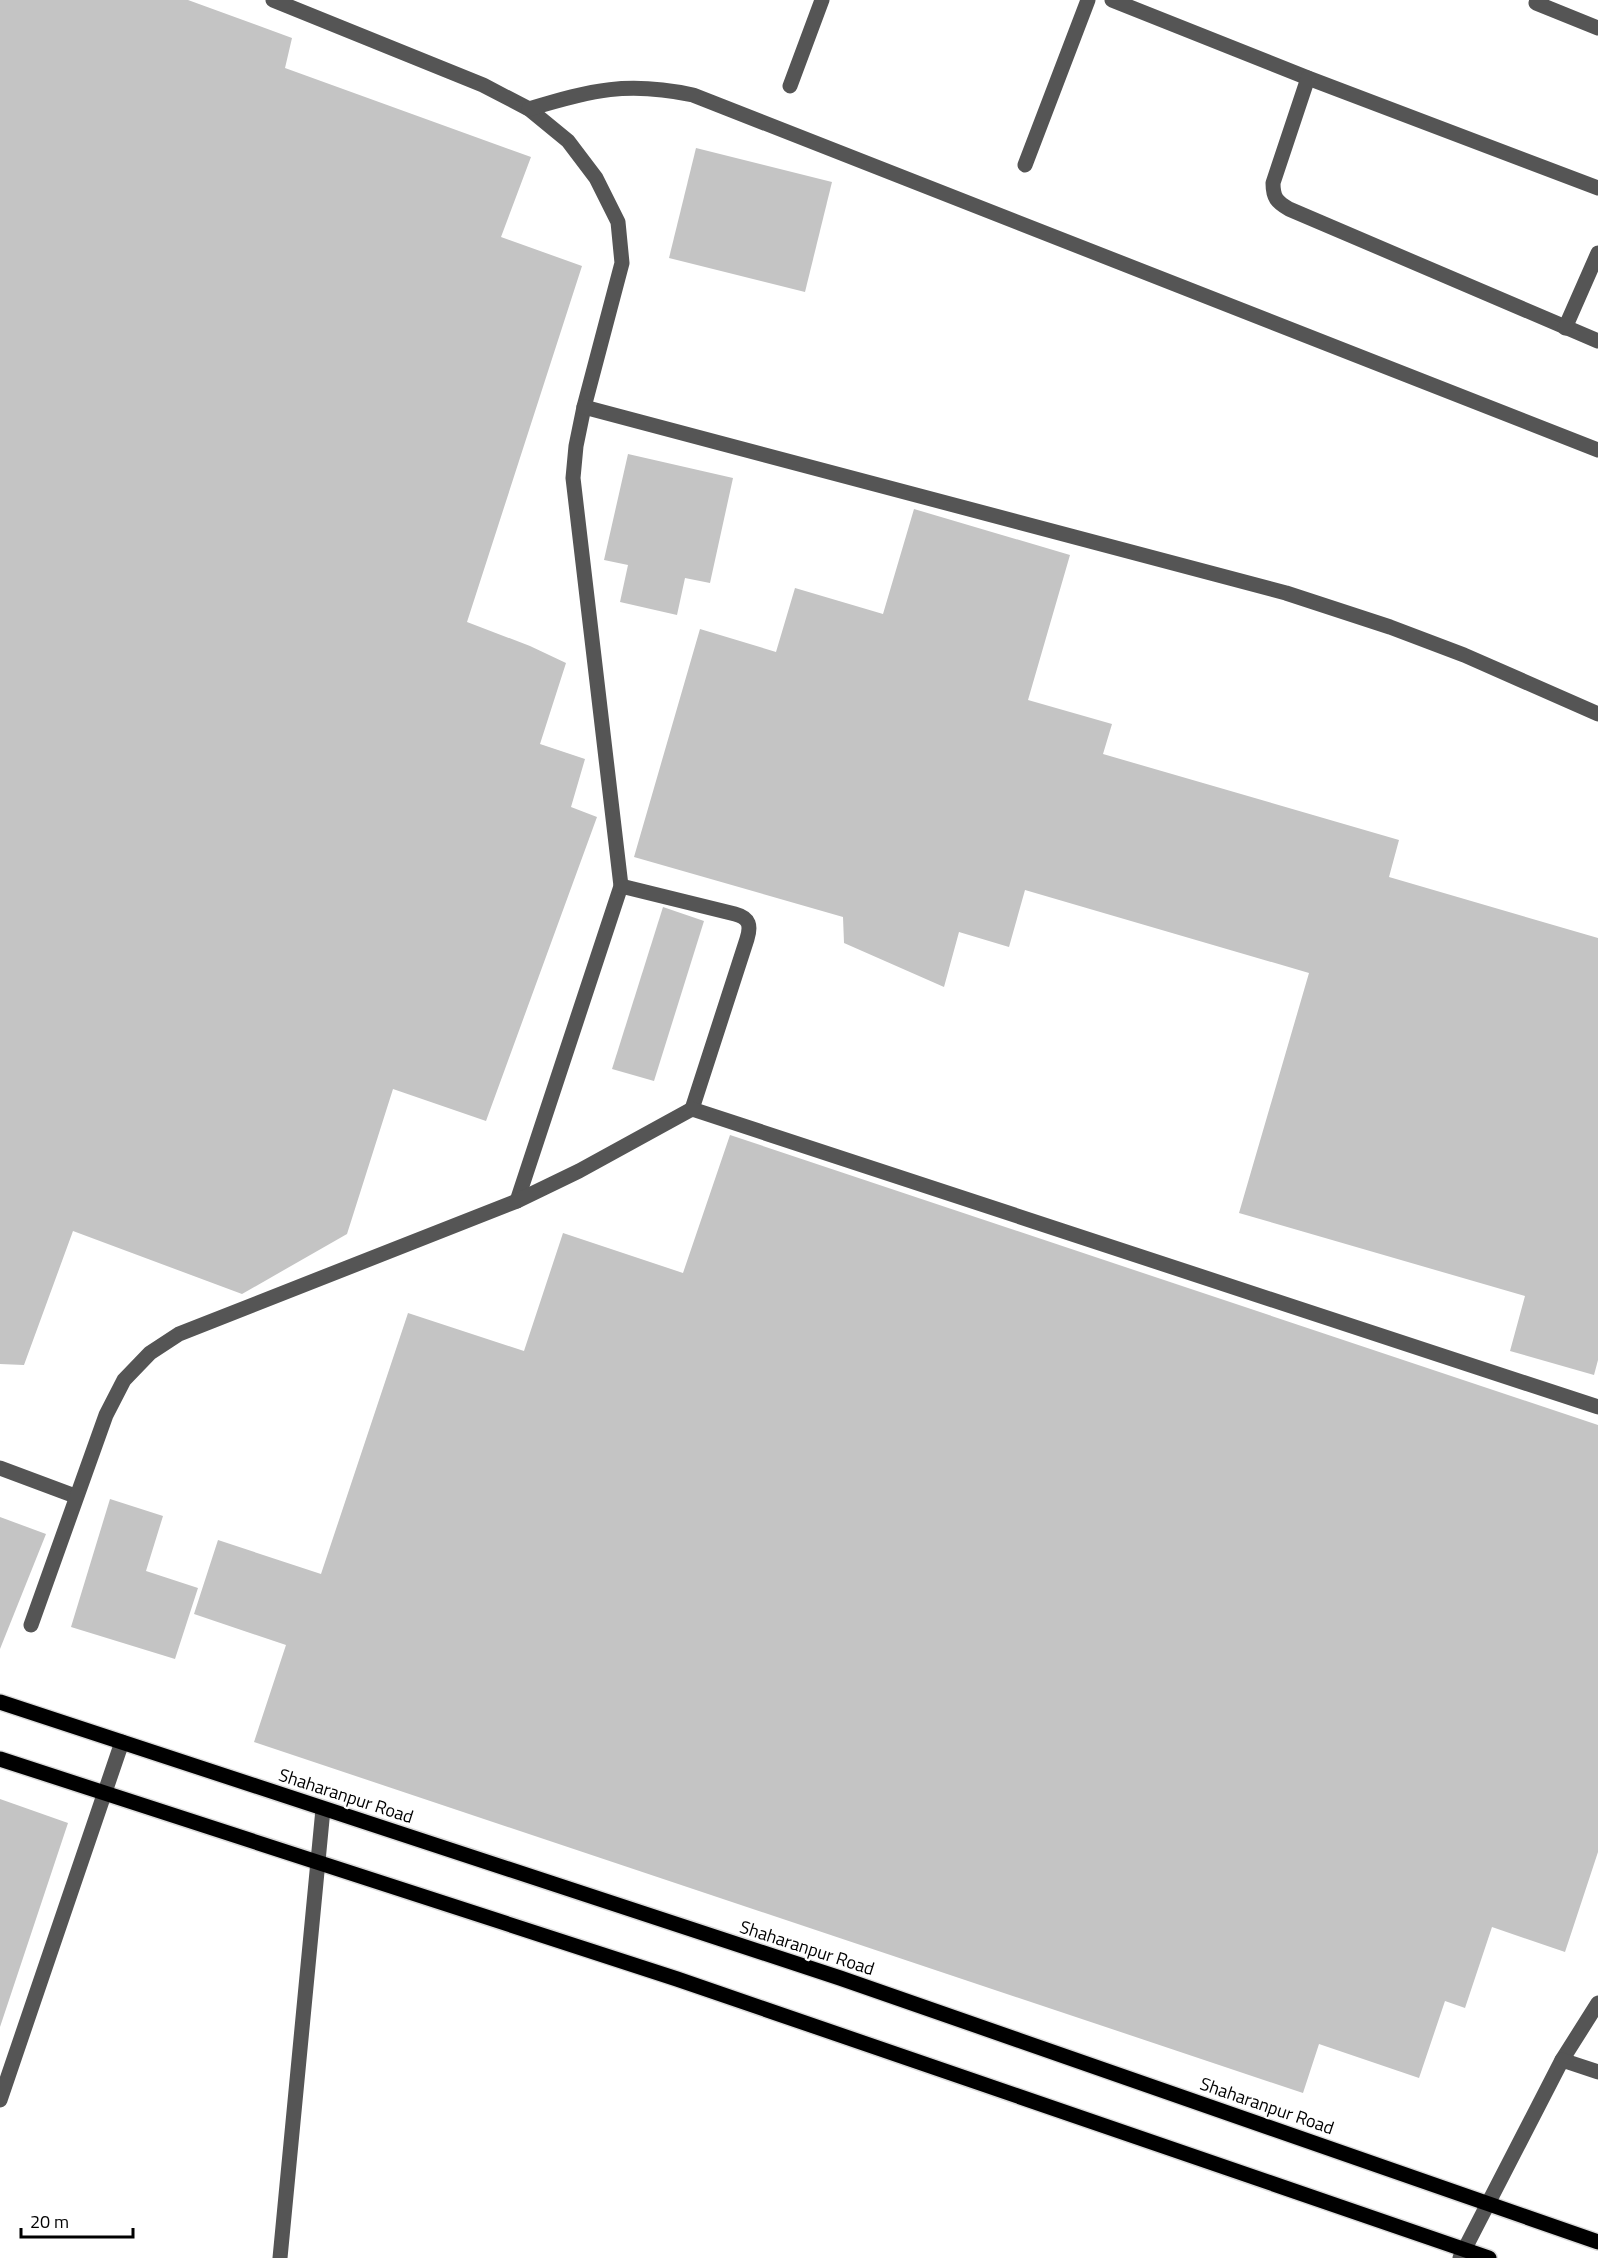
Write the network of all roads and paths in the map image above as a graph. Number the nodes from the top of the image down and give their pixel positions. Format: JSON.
{"nodes":[{"id":1,"x":273,"y":0,"type":"edge"},
{"id":2,"x":822,"y":0,"type":"edge"},
{"id":3,"x":1088,"y":0,"type":"edge"},
{"id":4,"x":1112,"y":0,"type":"edge"},
{"id":5,"x":1536,"y":3,"type":"dead end"},
{"id":6,"x":1598,"y":28,"type":"edge"},
{"id":7,"x":1308,"y":78,"type":"junction"},
{"id":8,"x":790,"y":86,"type":"dead end"},
{"id":9,"x":529,"y":109,"type":"junction"},
{"id":10,"x":1025,"y":165,"type":"dead end"},
{"id":11,"x":1598,"y":188,"type":"edge"},
{"id":12,"x":1598,"y":253,"type":"edge"},
{"id":13,"x":1565,"y":328,"type":"junction"},
{"id":14,"x":1598,"y":341,"type":"edge"},
{"id":15,"x":584,"y":407,"type":"junction"},
{"id":16,"x":1598,"y":450,"type":"edge"},
{"id":17,"x":1598,"y":714,"type":"edge"},
{"id":18,"x":621,"y":886,"type":"junction"},
{"id":19,"x":692,"y":1109,"type":"junction"},
{"id":20,"x":517,"y":1202,"type":"junction"},
{"id":21,"x":1598,"y":1407,"type":"edge"},
{"id":22,"x":0,"y":1468,"type":"edge"},
{"id":23,"x":75,"y":1496,"type":"junction"},
{"id":24,"x":31,"y":1625,"type":"dead end"},
{"id":25,"x":0,"y":1702,"type":"edge"},
{"id":26,"x":122,"y":1742,"type":"junction"},
{"id":27,"x":0,"y":1759,"type":"edge"},
{"id":28,"x":105,"y":1793,"type":"junction"},
{"id":29,"x":323,"y":1809,"type":"junction"},
{"id":30,"x":318,"y":1862,"type":"junction"},
{"id":31,"x":1598,"y":2003,"type":"edge"},
{"id":32,"x":1562,"y":2060,"type":"junction"},
{"id":33,"x":1598,"y":2072,"type":"edge"},
{"id":34,"x":0,"y":2100,"type":"edge"},
{"id":35,"x":1488,"y":2202,"type":"junction"},
{"id":36,"x":1598,"y":2242,"type":"edge"},
{"id":37,"x":1461,"y":2254,"type":"edge"},
{"id":38,"x":280,"y":2258,"type":"edge"},
{"id":39,"x":1489,"y":2258,"type":"edge"}],
"edges":[{"from":1,"to":9,"type":"street"},
{"from":2,"to":8,"type":"street"},
{"from":3,"to":10,"type":"street"},
{"from":4,"to":7,"type":"street"},
{"from":5,"to":6,"type":"street"},
{"from":7,"to":11,"type":"street"},
{"from":7,"to":13,"type":"street"},
{"from":9,"to":15,"type":"street"},
{"from":9,"to":16,"type":"street"},
{"from":12,"to":13,"type":"street"},
{"from":13,"to":14,"type":"street"},
{"from":15,"to":17,"type":"street"},
{"from":15,"to":18,"type":"street"},
{"from":18,"to":19,"type":"street"},
{"from":18,"to":20,"type":"street"},
{"from":19,"to":20,"type":"street"},
{"from":19,"to":21,"type":"street"},
{"from":20,"to":23,"type":"street"},
{"from":22,"to":23,"type":"street"},
{"from":23,"to":24,"type":"street"},
{"from":25,"to":26,"type":"main road","name":"Shaharanpur Road"},
{"from":26,"to":28,"type":"street"},
{"from":26,"to":29,"type":"main road","name":"Shaharanpur Road"},
{"from":27,"to":28,"type":"main road"},
{"from":28,"to":30,"type":"main road"},
{"from":28,"to":34,"type":"street"},
{"from":29,"to":30,"type":"street"},
{"from":29,"to":35,"type":"main road","name":"Shaharanpur Road"},
{"from":30,"to":37,"type":"main road"},
{"from":30,"to":38,"type":"street"},
{"from":31,"to":32,"type":"street"},
{"from":32,"to":33,"type":"street"},
{"from":32,"to":35,"type":"street"},
{"from":35,"to":36,"type":"main road","name":"Shaharanpur Road"},
{"from":35,"to":37,"type":"street"},
{"from":37,"to":39,"type":"main road"}]}
